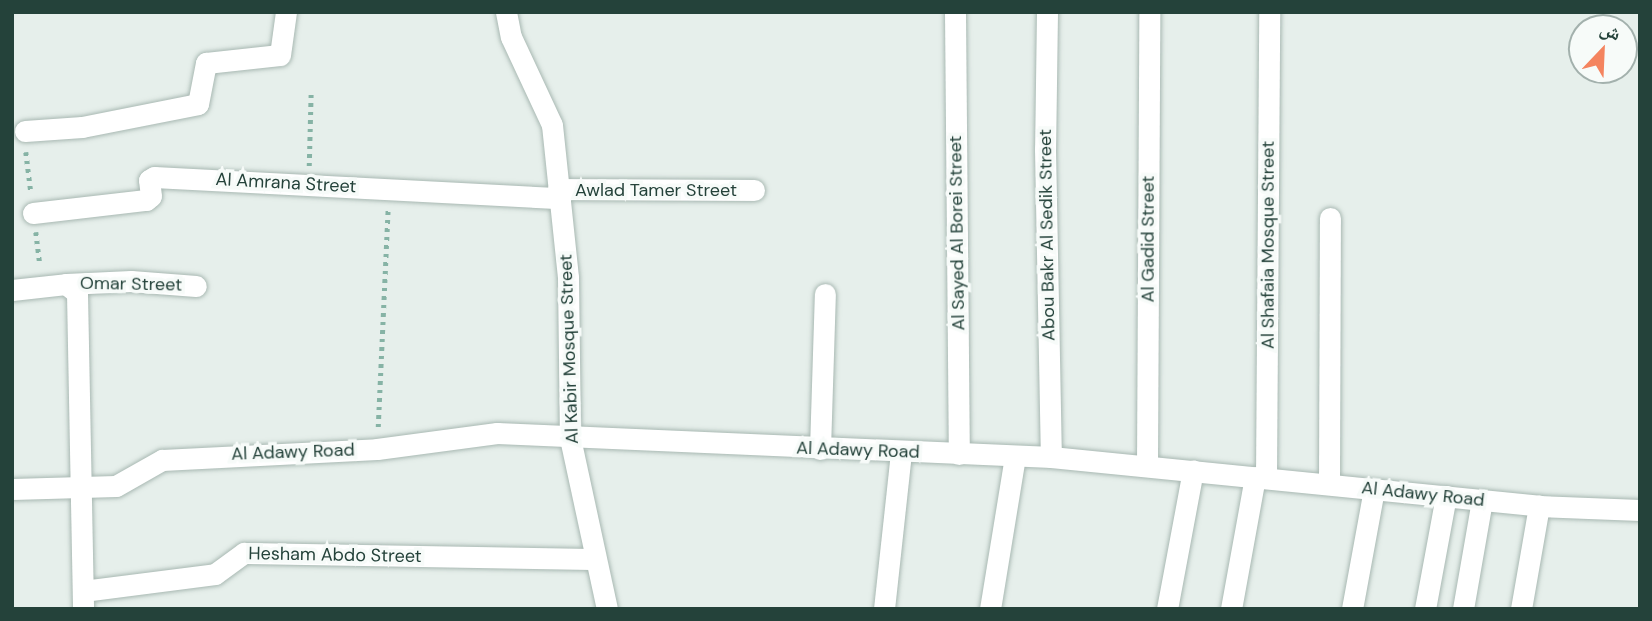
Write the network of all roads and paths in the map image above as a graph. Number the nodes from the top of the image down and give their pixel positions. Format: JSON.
{"nodes":[{"id":1,"x":286,"y":12,"type":"edge"},
{"id":2,"x":506,"y":12,"type":"edge"},
{"id":3,"x":955,"y":12,"type":"edge"},
{"id":4,"x":1047,"y":12,"type":"edge"},
{"id":5,"x":1149,"y":12,"type":"edge"},
{"id":6,"x":1269,"y":12,"type":"edge"},
{"id":7,"x":311,"y":90,"type":"dead end"},
{"id":8,"x":25,"y":131,"type":"dead end"},
{"id":9,"x":309,"y":184,"type":"junction"},
{"id":10,"x":389,"y":189,"type":"junction"},
{"id":11,"x":754,"y":190,"type":"dead end"},
{"id":12,"x":559,"y":194,"type":"junction"},
{"id":13,"x":33,"y":213,"type":"dead end"},
{"id":14,"x":1330,"y":218,"type":"dead end"},
{"id":15,"x":66,"y":284,"type":"junction"},
{"id":16,"x":196,"y":286,"type":"dead end"},
{"id":17,"x":12,"y":290,"type":"edge"},
{"id":18,"x":825,"y":294,"type":"dead end"},
{"id":19,"x":570,"y":438,"type":"junction"},
{"id":20,"x":377,"y":449,"type":"junction"},
{"id":21,"x":820,"y":449,"type":"junction"},
{"id":22,"x":901,"y":452,"type":"junction"},
{"id":23,"x":959,"y":454,"type":"junction"},
{"id":24,"x":1015,"y":457,"type":"junction"},
{"id":25,"x":1051,"y":457,"type":"junction"},
{"id":26,"x":1147,"y":465,"type":"junction"},
{"id":27,"x":1192,"y":470,"type":"junction"},
{"id":28,"x":1261,"y":477,"type":"junction"},
{"id":29,"x":1329,"y":484,"type":"junction"},
{"id":30,"x":12,"y":489,"type":"edge"},
{"id":31,"x":84,"y":489,"type":"junction"},
{"id":32,"x":1374,"y":489,"type":"junction"},
{"id":33,"x":1446,"y":496,"type":"junction"},
{"id":34,"x":1482,"y":500,"type":"junction"},
{"id":35,"x":1539,"y":506,"type":"junction"},
{"id":36,"x":1640,"y":510,"type":"edge"},
{"id":37,"x":595,"y":559,"type":"junction"},
{"id":38,"x":83,"y":600,"type":"edge"},
{"id":39,"x":607,"y":609,"type":"edge"},
{"id":40,"x":884,"y":609,"type":"edge"},
{"id":41,"x":990,"y":609,"type":"edge"},
{"id":42,"x":1167,"y":609,"type":"edge"},
{"id":43,"x":1230,"y":609,"type":"edge"},
{"id":44,"x":1352,"y":609,"type":"edge"},
{"id":45,"x":1425,"y":609,"type":"edge"},
{"id":46,"x":1463,"y":609,"type":"edge"},
{"id":47,"x":1521,"y":609,"type":"edge"}],
"edges":[{"from":1,"to":8,"type":"street"},
{"from":2,"to":12,"type":"street","name":"Al Kabir Mosque Street"},
{"from":3,"to":23,"type":"street","name":"Al Sayed Al Borei Street"},
{"from":4,"to":25,"type":"street","name":"Abou Bakr Al Sedik Street"},
{"from":5,"to":26,"type":"street","name":"Al Gadid Street"},
{"from":6,"to":28,"type":"street","name":"Al Shafaia Mosque Street"},
{"from":7,"to":9,"type":"path"},
{"from":9,"to":10,"type":"street","name":"Al Amrana Street"},
{"from":9,"to":13,"type":"street","name":"Al Amrana Street"},
{"from":10,"to":12,"type":"street","name":"Al Amrana Street"},
{"from":10,"to":20,"type":"path"},
{"from":11,"to":12,"type":"street","name":"Awlad Tamer Street"},
{"from":12,"to":19,"type":"street","name":"Al Kabir Mosque Street"},
{"from":14,"to":29,"type":"street"},
{"from":15,"to":16,"type":"street","name":"Omar Street"},
{"from":15,"to":17,"type":"street","name":"Omar Street"},
{"from":15,"to":31,"type":"street"},
{"from":18,"to":21,"type":"street"},
{"from":19,"to":20,"type":"street","name":"Al Adawy Road"},
{"from":19,"to":21,"type":"street","name":"Al Adawy Road"},
{"from":19,"to":37,"type":"street","name":"Al Kabir Mosque Street"},
{"from":20,"to":31,"type":"street","name":"Al Adawy Road"},
{"from":21,"to":22,"type":"street","name":"Al Adawy Road"},
{"from":22,"to":23,"type":"street","name":"Al Adawy Road"},
{"from":22,"to":40,"type":"street"},
{"from":23,"to":24,"type":"street","name":"Al Adawy Road"},
{"from":24,"to":25,"type":"street","name":"Al Adawy Road"},
{"from":24,"to":41,"type":"street"},
{"from":25,"to":26,"type":"street","name":"Al Adawy Road"},
{"from":26,"to":27,"type":"street","name":"Al Adawy Road"},
{"from":27,"to":28,"type":"street","name":"Al Adawy Road"},
{"from":27,"to":42,"type":"street"},
{"from":28,"to":29,"type":"street","name":"Al Adawy Road"},
{"from":28,"to":43,"type":"street","name":"Al Shafaia Mosque Street"},
{"from":29,"to":32,"type":"street","name":"Al Adawy Road"},
{"from":30,"to":31,"type":"street","name":"Al Adawy Road"},
{"from":31,"to":38,"type":"street"},
{"from":32,"to":33,"type":"street","name":"Al Adawy Road"},
{"from":32,"to":44,"type":"street"},
{"from":33,"to":34,"type":"street","name":"Al Adawy Road"},
{"from":33,"to":45,"type":"street"},
{"from":34,"to":35,"type":"street","name":"Al Adawy Road"},
{"from":34,"to":46,"type":"street"},
{"from":35,"to":36,"type":"street","name":"Al Adawy Road"},
{"from":35,"to":47,"type":"street"},
{"from":37,"to":38,"type":"street","name":"Hesham Abdo Street"},
{"from":37,"to":39,"type":"street","name":"Al Kabir Mosque Street"}]}
